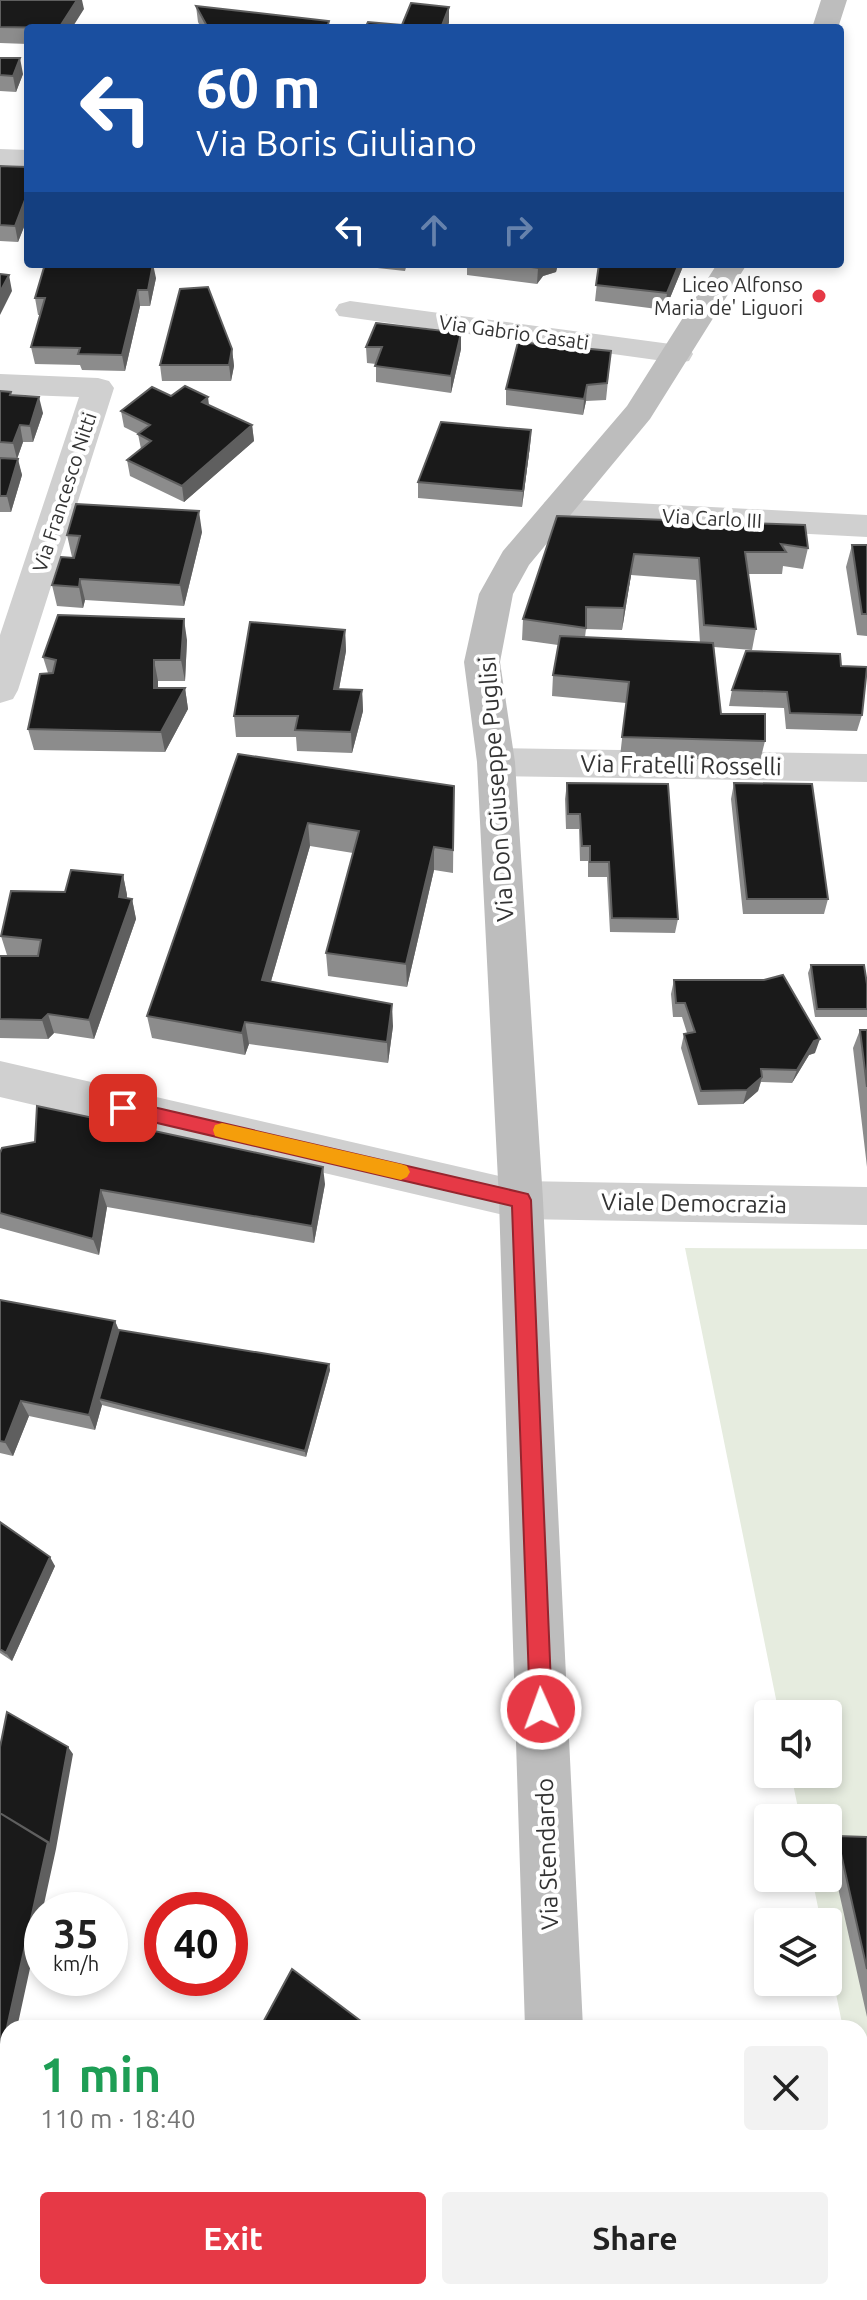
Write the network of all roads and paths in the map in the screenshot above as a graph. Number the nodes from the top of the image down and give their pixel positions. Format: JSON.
{"nodes":[{"id":1,"x":834,"y":0,"type":"edge"},
{"id":2,"x":826,"y":24,"type":"edge"},
{"id":3,"x":0,"y":157,"type":"edge"},
{"id":4,"x":24,"y":158,"type":"edge"},
{"id":5,"x":730,"y":268,"type":"edge"},
{"id":6,"x":350,"y":310,"type":"dead end"},
{"id":7,"x":678,"y":354,"type":"junction"},
{"id":8,"x":0,"y":384,"type":"edge"},
{"id":9,"x":557,"y":510,"type":"junction"},
{"id":10,"x":867,"y":526,"type":"edge"},
{"id":11,"x":0,"y":690,"type":"edge"},
{"id":12,"x":496,"y":762,"type":"junction"},
{"id":13,"x":867,"y":768,"type":"edge"},
{"id":14,"x":0,"y":1079,"type":"edge"},
{"id":15,"x":521,"y":1200,"type":"junction"},
{"id":16,"x":867,"y":1206,"type":"edge"},
{"id":17,"x":554,"y":2020,"type":"edge"}],
"edges":[{"from":1,"to":2,"type":"street"},
{"from":3,"to":4,"type":"street"},
{"from":5,"to":7,"type":"street","name":"Via Don Giuseppe Puglisi"},
{"from":6,"to":7,"type":"street","name":"Via Gabrio Casati"},
{"from":7,"to":9,"type":"street","name":"Via Don Giuseppe Puglisi"},
{"from":8,"to":11,"type":"street","name":"Via Francesco Nitti"},
{"from":9,"to":10,"type":"street","name":"Via Carlo III"},
{"from":9,"to":12,"type":"street","name":"Via Don Giuseppe Puglisi"},
{"from":12,"to":13,"type":"street","name":"Via Fratelli Rosselli"},
{"from":12,"to":15,"type":"street","name":"Via Don Giuseppe Puglisi"},
{"from":14,"to":15,"type":"street","name":"Viale Democrazia"},
{"from":15,"to":16,"type":"street","name":"Viale Democrazia"},
{"from":15,"to":17,"type":"street","name":"Via Stendardo"}]}
